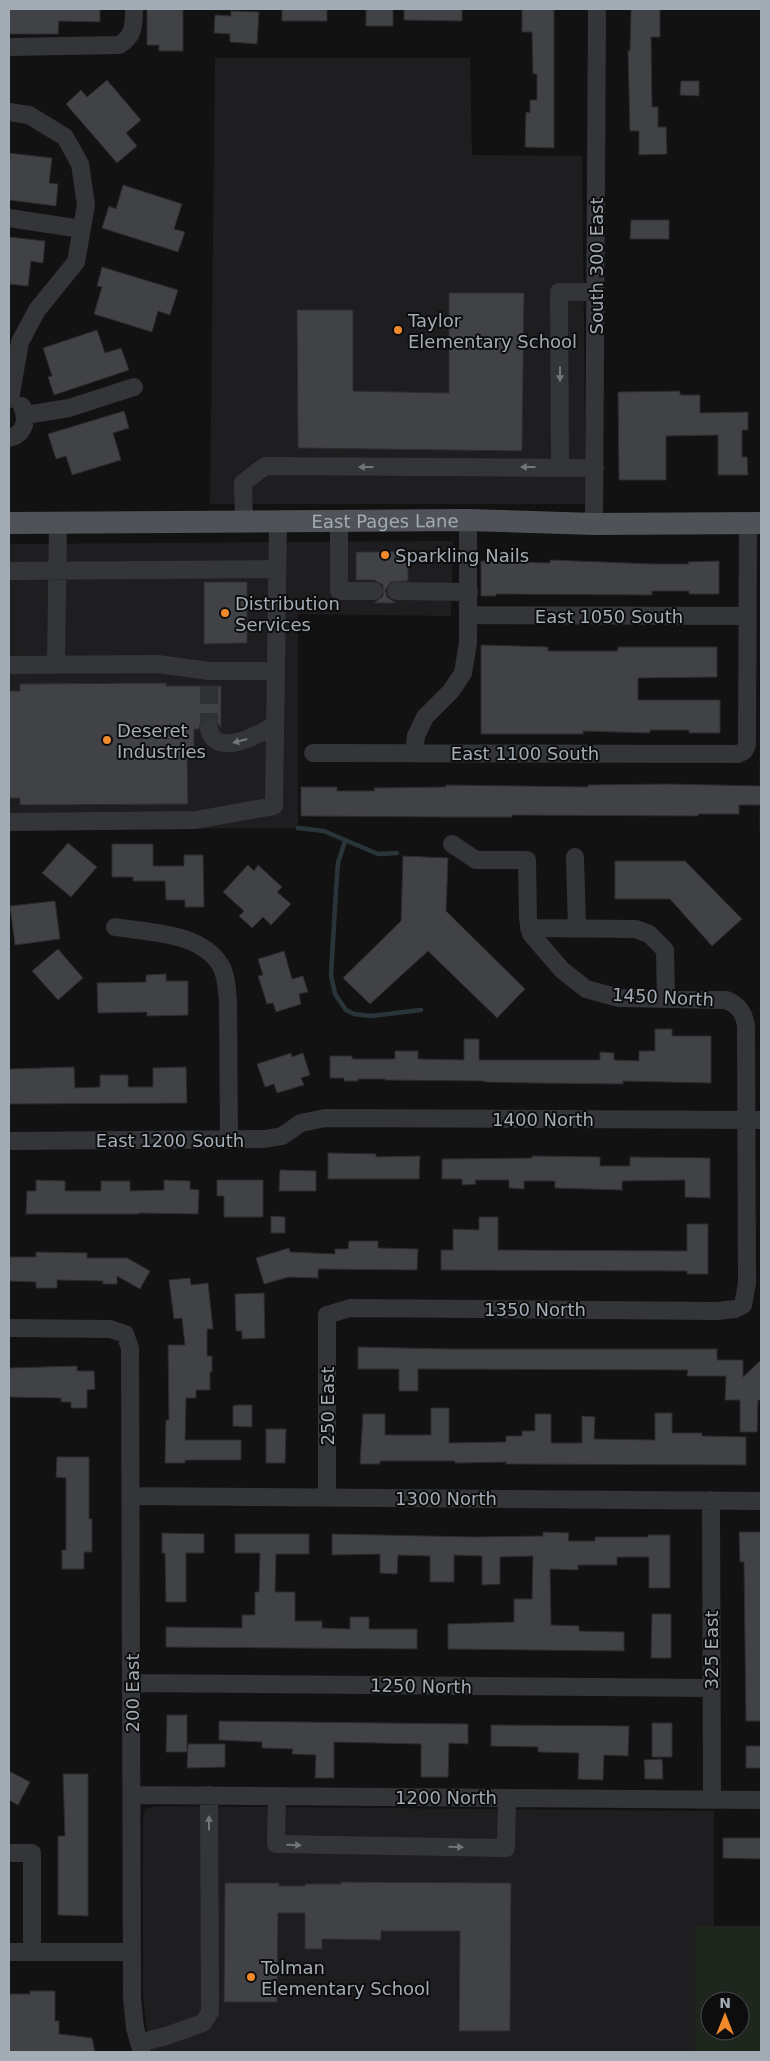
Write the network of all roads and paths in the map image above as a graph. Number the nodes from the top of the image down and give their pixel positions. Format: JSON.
{"nodes":[{"id":1,"x":597,"y":9,"type":"edge"},
{"id":2,"x":134,"y":16,"type":"edge"},
{"id":3,"x":9,"y":47,"type":"edge"},
{"id":4,"x":9,"y":112,"type":"edge"},
{"id":5,"x":9,"y":218,"type":"edge"},
{"id":6,"x":81,"y":229,"type":"junction"},
{"id":7,"x":596,"y":292,"type":"junction"},
{"id":8,"x":134,"y":387,"type":"dead end"},
{"id":9,"x":9,"y":399,"type":"edge"},
{"id":10,"x":26,"y":414,"type":"junction"},
{"id":11,"x":9,"y":438,"type":"edge"},
{"id":12,"x":560,"y":468,"type":"junction"},
{"id":13,"x":595,"y":468,"type":"junction"},
{"id":14,"x":339,"y":520,"type":"junction"},
{"id":15,"x":468,"y":520,"type":"junction"},
{"id":16,"x":244,"y":521,"type":"junction"},
{"id":17,"x":278,"y":521,"type":"junction"},
{"id":18,"x":58,"y":522,"type":"junction"},
{"id":19,"x":9,"y":523,"type":"edge"},
{"id":20,"x":755,"y":523,"type":"edge"},
{"id":21,"x":594,"y":524,"type":"junction"},
{"id":22,"x":277,"y":569,"type":"junction"},
{"id":23,"x":57,"y":570,"type":"junction"},
{"id":24,"x":9,"y":571,"type":"edge"},
{"id":25,"x":374,"y":591,"type":"dead end"},
{"id":26,"x":396,"y":591,"type":"dead end"},
{"id":27,"x":469,"y":592,"type":"junction"},
{"id":28,"x":469,"y":616,"type":"junction"},
{"id":29,"x":748,"y":616,"type":"junction"},
{"id":30,"x":56,"y":664,"type":"junction"},
{"id":31,"x":9,"y":665,"type":"edge"},
{"id":32,"x":276,"y":671,"type":"junction"},
{"id":33,"x":275,"y":725,"type":"junction"},
{"id":34,"x":209,"y":728,"type":"dead end"},
{"id":35,"x":313,"y":753,"type":"dead end"},
{"id":36,"x":414,"y":753,"type":"junction"},
{"id":37,"x":9,"y":822,"type":"edge"},
{"id":38,"x":452,"y":844,"type":"dead end"},
{"id":39,"x":575,"y":857,"type":"dead end"},
{"id":40,"x":115,"y":927,"type":"dead end"},
{"id":41,"x":529,"y":928,"type":"junction"},
{"id":42,"x":576,"y":928,"type":"junction"},
{"id":43,"x":666,"y":999,"type":"junction"},
{"id":44,"x":325,"y":1118,"type":"joint"},
{"id":45,"x":754,"y":1120,"type":"edge"},
{"id":46,"x":229,"y":1140,"type":"junction"},
{"id":47,"x":9,"y":1142,"type":"edge"},
{"id":48,"x":327,"y":1316,"type":"joint"},
{"id":49,"x":9,"y":1328,"type":"edge"},
{"id":50,"x":131,"y":1496,"type":"junction"},
{"id":51,"x":327,"y":1497,"type":"junction"},
{"id":52,"x":711,"y":1500,"type":"junction"},
{"id":53,"x":761,"y":1501,"type":"edge"},
{"id":54,"x":132,"y":1683,"type":"junction"},
{"id":55,"x":712,"y":1688,"type":"junction"},
{"id":56,"x":132,"y":1794,"type":"junction"},
{"id":57,"x":209,"y":1795,"type":"junction"},
{"id":58,"x":277,"y":1796,"type":"junction"},
{"id":59,"x":507,"y":1798,"type":"junction"},
{"id":60,"x":712,"y":1800,"type":"junction"},
{"id":61,"x":761,"y":1800,"type":"edge"},
{"id":62,"x":9,"y":1853,"type":"edge"},
{"id":63,"x":9,"y":1952,"type":"edge"},
{"id":64,"x":32,"y":1952,"type":"junction"},
{"id":65,"x":132,"y":1952,"type":"junction"},
{"id":66,"x":141,"y":2048,"type":"edge"}],
"edges":[{"from":1,"to":7,"type":"street","name":"South 300 East"},
{"from":2,"to":3,"type":"street"},
{"from":4,"to":6,"type":"street"},
{"from":5,"to":6,"type":"street"},
{"from":6,"to":9,"type":"street"},
{"from":7,"to":12,"type":"street","one_way":true},
{"from":7,"to":13,"type":"street","name":"South 300 East"},
{"from":8,"to":10,"type":"street"},
{"from":9,"to":10,"type":"street"},
{"from":10,"to":11,"type":"street"},
{"from":12,"to":13,"type":"street"},
{"from":12,"to":16,"type":"street","one_way":true},
{"from":13,"to":21,"type":"street","name":"South 300 East"},
{"from":14,"to":15,"type":"main road","name":"East Pages Lane"},
{"from":14,"to":17,"type":"main road","name":"East Pages Lane"},
{"from":14,"to":25,"type":"street"},
{"from":15,"to":21,"type":"main road","name":"East Pages Lane"},
{"from":15,"to":27,"type":"street"},
{"from":16,"to":17,"type":"main road","name":"East Pages Lane"},
{"from":16,"to":18,"type":"main road","name":"East Pages Lane"},
{"from":17,"to":22,"type":"street"},
{"from":18,"to":19,"type":"main road","name":"East Pages Lane"},
{"from":18,"to":23,"type":"street"},
{"from":20,"to":21,"type":"main road","name":"East Pages Lane"},
{"from":20,"to":29,"type":"street"},
{"from":22,"to":23,"type":"street"},
{"from":22,"to":32,"type":"street"},
{"from":23,"to":24,"type":"street"},
{"from":23,"to":30,"type":"street"},
{"from":26,"to":27,"type":"street"},
{"from":27,"to":28,"type":"street"},
{"from":28,"to":29,"type":"street","name":"East 1050 South"},
{"from":28,"to":36,"type":"street"},
{"from":29,"to":36,"type":"street","name":"East 1100 South"},
{"from":30,"to":31,"type":"street"},
{"from":30,"to":32,"type":"street"},
{"from":32,"to":33,"type":"street"},
{"from":33,"to":34,"type":"street","one_way":true},
{"from":33,"to":37,"type":"street"},
{"from":35,"to":36,"type":"street","name":"East 1100 South"},
{"from":38,"to":41,"type":"street"},
{"from":39,"to":42,"type":"street"},
{"from":40,"to":46,"type":"street"},
{"from":41,"to":42,"type":"street"},
{"from":41,"to":43,"type":"street","name":"1450 North"},
{"from":42,"to":43,"type":"street"},
{"from":43,"to":45,"type":"street","name":"1450 North"},
{"from":44,"to":45,"type":"street","name":"1400 North"},
{"from":44,"to":46,"type":"street","name":"East 1200 South"},
{"from":45,"to":48,"type":"street","name":"1350 North"},
{"from":46,"to":47,"type":"street","name":"East 1200 South"},
{"from":48,"to":51,"type":"street","name":"250 East"},
{"from":49,"to":50,"type":"street","name":"200 East"},
{"from":50,"to":51,"type":"street","name":"1300 North"},
{"from":50,"to":54,"type":"street","name":"200 East"},
{"from":51,"to":52,"type":"street","name":"1300 North"},
{"from":52,"to":53,"type":"street","name":"1300 North"},
{"from":52,"to":55,"type":"street","name":"325 East"},
{"from":54,"to":55,"type":"street","name":"1250 North"},
{"from":54,"to":56,"type":"street","name":"200 East"},
{"from":55,"to":60,"type":"street","name":"325 East"},
{"from":56,"to":57,"type":"street","name":"1200 North"},
{"from":56,"to":65,"type":"street","name":"200 East"},
{"from":57,"to":58,"type":"street","name":"1200 North"},
{"from":66,"to":57,"type":"street","one_way":true},
{"from":58,"to":59,"type":"street","name":"1200 North"},
{"from":58,"to":59,"type":"street","one_way":true},
{"from":59,"to":60,"type":"street","name":"1200 North"},
{"from":60,"to":61,"type":"street","name":"1200 North"},
{"from":62,"to":64,"type":"street"},
{"from":63,"to":64,"type":"street"},
{"from":64,"to":65,"type":"street"},
{"from":65,"to":66,"type":"street","name":"200 East"}]}
